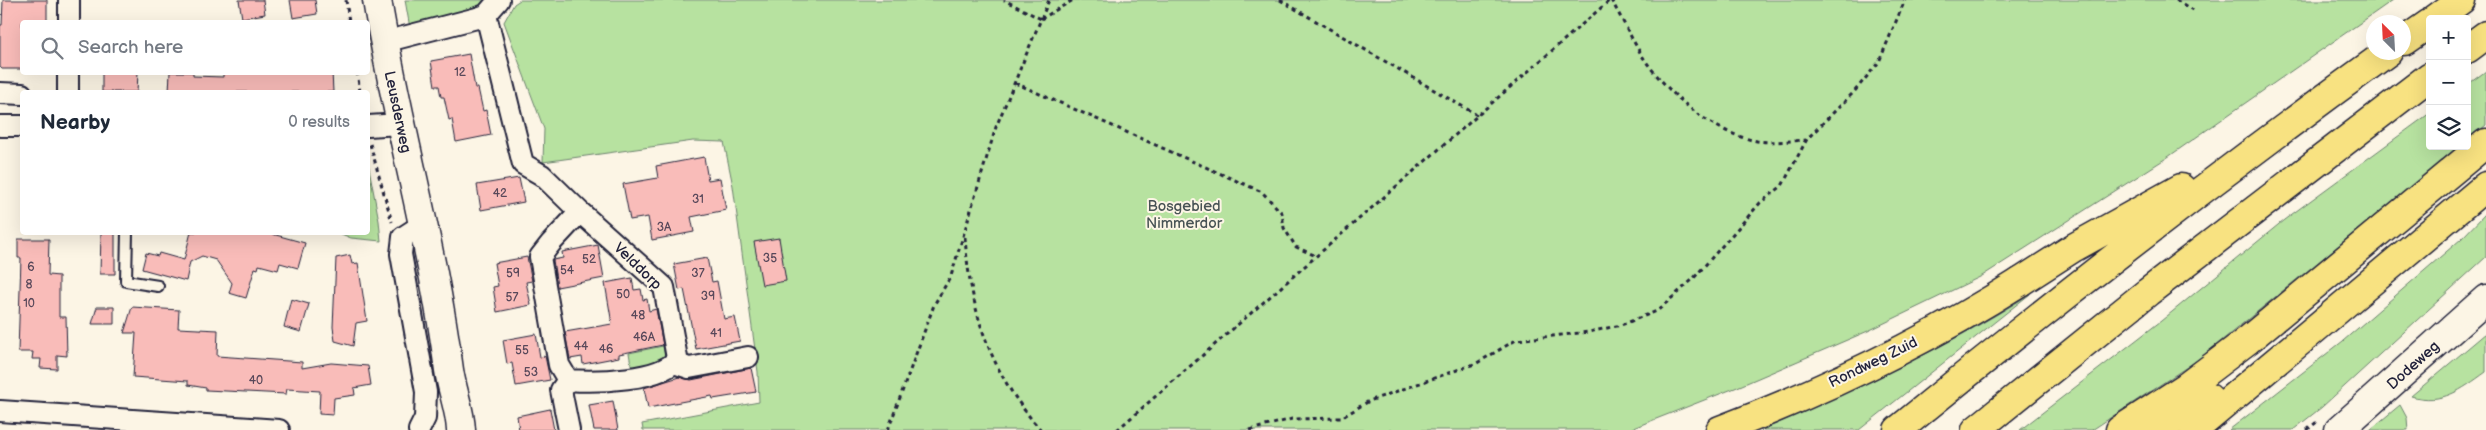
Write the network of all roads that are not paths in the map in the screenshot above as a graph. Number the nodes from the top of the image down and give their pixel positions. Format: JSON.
{"nodes":[{"id":1,"x":70,"y":0,"type":"edge"},
{"id":2,"x":376,"y":0,"type":"edge"},
{"id":3,"x":499,"y":0,"type":"edge"},
{"id":4,"x":2461,"y":0,"type":"edge"},
{"id":5,"x":486,"y":15,"type":"junction"},
{"id":6,"x":2440,"y":15,"type":"edge"},
{"id":7,"x":69,"y":20,"type":"edge"},
{"id":8,"x":2426,"y":25,"type":"edge"},
{"id":9,"x":2486,"y":35,"type":"edge"},
{"id":10,"x":2411,"y":37,"type":"edge"},
{"id":11,"x":395,"y":39,"type":"junction"},
{"id":12,"x":2471,"y":45,"type":"edge"},
{"id":13,"x":2377,"y":60,"type":"edge"},
{"id":14,"x":68,"y":75,"type":"edge"},
{"id":15,"x":2426,"y":79,"type":"edge"},
{"id":16,"x":68,"y":90,"type":"edge"},
{"id":17,"x":0,"y":93,"type":"edge"},
{"id":18,"x":20,"y":94,"type":"edge"},
{"id":19,"x":400,"y":124,"type":"junction"},
{"id":20,"x":0,"y":126,"type":"edge"},
{"id":21,"x":20,"y":126,"type":"edge"},
{"id":22,"x":370,"y":132,"type":"edge"},
{"id":23,"x":2486,"y":143,"type":"edge"},
{"id":24,"x":2260,"y":145,"type":"junction"},
{"id":25,"x":2486,"y":186,"type":"edge"},
{"id":26,"x":580,"y":212,"type":"junction"},
{"id":27,"x":422,"y":224,"type":"junction"},
{"id":28,"x":127,"y":235,"type":"edge"},
{"id":29,"x":158,"y":286,"type":"dead end"},
{"id":30,"x":2486,"y":299,"type":"edge"},
{"id":31,"x":2329,"y":318,"type":"junction"},
{"id":32,"x":748,"y":357,"type":"dead end"},
{"id":33,"x":674,"y":363,"type":"junction"},
{"id":34,"x":568,"y":380,"type":"junction"},
{"id":35,"x":0,"y":411,"type":"edge"},
{"id":36,"x":453,"y":423,"type":"edge"},
{"id":37,"x":279,"y":430,"type":"edge"},
{"id":38,"x":419,"y":430,"type":"edge"},
{"id":39,"x":569,"y":430,"type":"edge"},
{"id":40,"x":1720,"y":430,"type":"edge"},
{"id":41,"x":1898,"y":430,"type":"edge"},
{"id":42,"x":1976,"y":430,"type":"edge"},
{"id":43,"x":2120,"y":430,"type":"edge"},
{"id":44,"x":2158,"y":430,"type":"edge"},
{"id":45,"x":2194,"y":430,"type":"edge"},
{"id":46,"x":2339,"y":430,"type":"edge"}],
"edges":[{"from":1,"to":7,"type":"street"},
{"from":2,"to":11,"type":"street","name":"Leusderweg"},
{"from":3,"to":5,"type":"street"},
{"from":4,"to":6,"type":"main road"},
{"from":5,"to":11,"type":"street"},
{"from":5,"to":26,"type":"street","name":"Velddorp"},
{"from":8,"to":10,"type":"main road"},
{"from":9,"to":12,"type":"main road"},
{"from":11,"to":19,"type":"street","name":"Leusderweg"},
{"from":13,"to":24,"type":"main road"},
{"from":14,"to":16,"type":"street"},
{"from":15,"to":42,"type":"main road"},
{"from":17,"to":18,"type":"street"},
{"from":19,"to":22,"type":"street"},
{"from":19,"to":27,"type":"street","name":"Leusderweg"},
{"from":20,"to":21,"type":"street"},
{"from":23,"to":43,"type":"main road"},
{"from":24,"to":40,"type":"main road","name":"Rondweg Zuid"},
{"from":24,"to":41,"type":"main road"},
{"from":25,"to":31,"type":"main road"},
{"from":26,"to":33,"type":"street","name":"Velddorp"},
{"from":26,"to":34,"type":"street"},
{"from":27,"to":36,"type":"street","name":"Leusderweg"},
{"from":27,"to":38,"type":"street"},
{"from":28,"to":29,"type":"lane"},
{"from":30,"to":46,"type":"street","name":"Dodeweg"},
{"from":31,"to":44,"type":"main road"},
{"from":31,"to":45,"type":"main road"},
{"from":32,"to":33,"type":"street"},
{"from":33,"to":34,"type":"street"},
{"from":34,"to":39,"type":"street"},
{"from":35,"to":37,"type":"street"}]}
